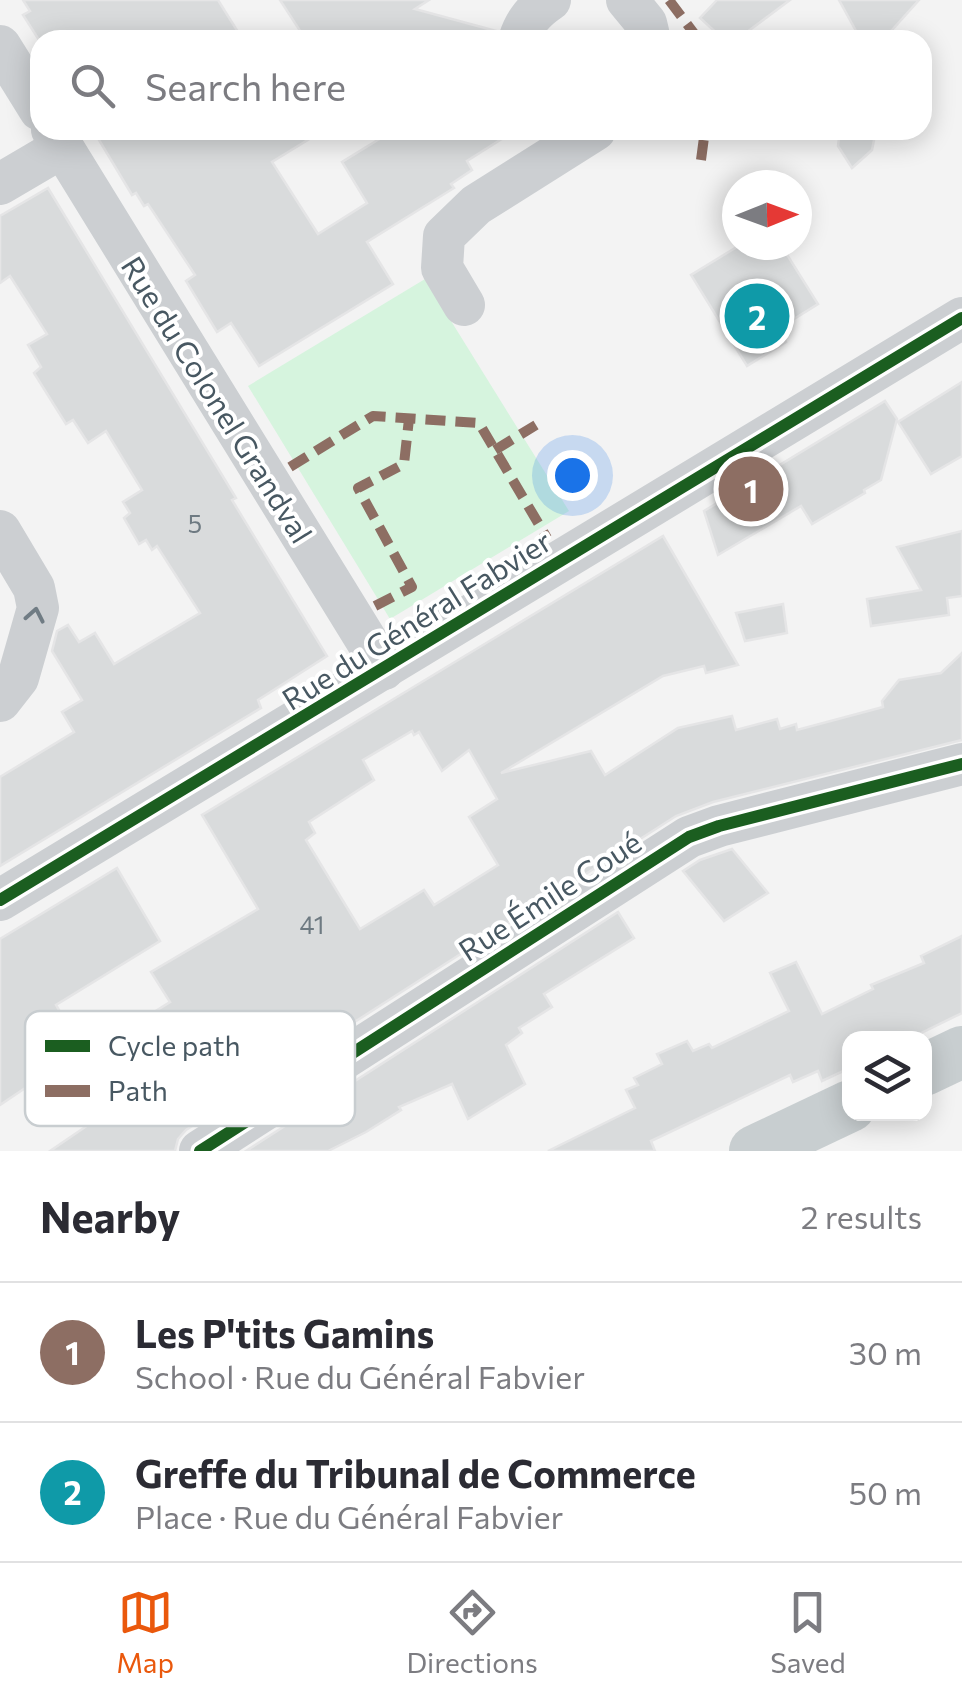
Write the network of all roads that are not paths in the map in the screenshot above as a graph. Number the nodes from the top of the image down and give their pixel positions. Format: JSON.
{"nodes":[{"id":1,"x":550,"y":0,"type":"edge"},
{"id":2,"x":627,"y":0,"type":"edge"},
{"id":3,"x":523,"y":30,"type":"edge"},
{"id":4,"x":648,"y":30,"type":"edge"},
{"id":5,"x":0,"y":46,"type":"edge"},
{"id":6,"x":30,"y":94,"type":"edge"},
{"id":7,"x":57,"y":140,"type":"edge"},
{"id":8,"x":59,"y":140,"type":"edge"},
{"id":9,"x":539,"y":147,"type":"edge"},
{"id":10,"x":0,"y":184,"type":"edge"},
{"id":11,"x":464,"y":305,"type":"dead end"},
{"id":12,"x":962,"y":318,"type":"edge"},
{"id":13,"x":0,"y":531,"type":"edge"},
{"id":14,"x":384,"y":669,"type":"junction"},
{"id":15,"x":0,"y":701,"type":"edge"},
{"id":16,"x":962,"y":764,"type":"edge"},
{"id":17,"x":0,"y":900,"type":"edge"},
{"id":18,"x":355,"y":1052,"type":"edge"},
{"id":19,"x":962,"y":1052,"type":"edge"},
{"id":20,"x":932,"y":1066,"type":"edge"},
{"id":21,"x":842,"y":1110,"type":"edge"},
{"id":22,"x":239,"y":1126,"type":"edge"},
{"id":23,"x":200,"y":1151,"type":"edge"},
{"id":24,"x":755,"y":1151,"type":"edge"}],
"edges":[{"from":1,"to":3,"type":"street"},
{"from":2,"to":4,"type":"street"},
{"from":5,"to":6,"type":"street"},
{"from":7,"to":10,"type":"street"},
{"from":8,"to":14,"type":"street","name":"Rue du Colonel Grandval"},
{"from":9,"to":11,"type":"street"},
{"from":12,"to":14,"type":"street","name":"Rue du Général Fabvier"},
{"from":15,"to":13,"type":"street","one_way":true},
{"from":14,"to":17,"type":"street","name":"Rue du Général Fabvier"},
{"from":16,"to":18,"type":"street","name":"Rue Émile Coué"},
{"from":19,"to":20,"type":"main road"},
{"from":21,"to":24,"type":"main road"},
{"from":22,"to":23,"type":"street","name":"Rue Émile Coué"}]}
